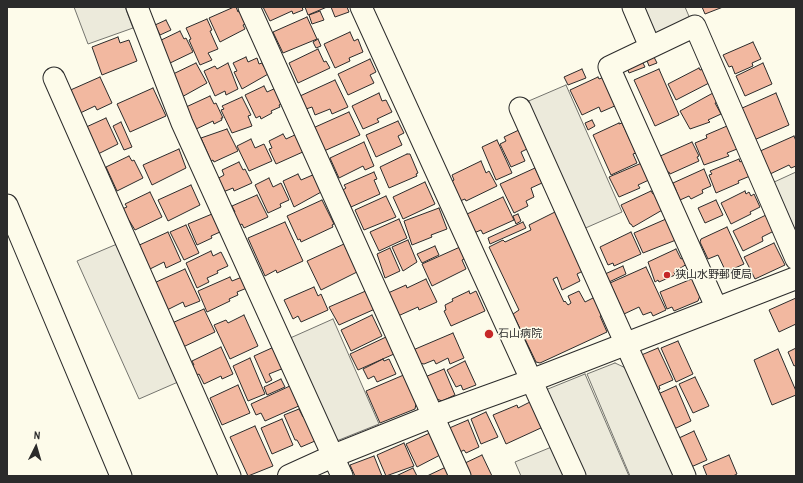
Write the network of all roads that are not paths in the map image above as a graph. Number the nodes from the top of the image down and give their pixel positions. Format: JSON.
{"nodes":[{"id":1,"x":137,"y":7,"type":"edge"},
{"id":2,"x":249,"y":7,"type":"edge"},
{"id":3,"x":361,"y":7,"type":"edge"},
{"id":4,"x":633,"y":7,"type":"edge"},
{"id":5,"x":650,"y":47,"type":"junction"},
{"id":6,"x":54,"y":78,"type":"dead end"},
{"id":7,"x":520,"y":108,"type":"dead end"},
{"id":8,"x":7,"y":205,"type":"edge"},
{"id":9,"x":796,"y":259,"type":"edge"},
{"id":10,"x":796,"y":278,"type":"edge"},
{"id":11,"x":717,"y":309,"type":"junction"},
{"id":12,"x":626,"y":344,"type":"junction"},
{"id":13,"x":530,"y":381,"type":"junction"},
{"id":14,"x":433,"y":416,"type":"junction"},
{"id":15,"x":334,"y":456,"type":"junction"},
{"id":16,"x":121,"y":476,"type":"edge"},
{"id":17,"x":230,"y":476,"type":"edge"},
{"id":18,"x":289,"y":476,"type":"edge"},
{"id":19,"x":342,"y":476,"type":"edge"},
{"id":20,"x":460,"y":476,"type":"edge"},
{"id":21,"x":574,"y":476,"type":"edge"},
{"id":22,"x":685,"y":476,"type":"edge"}],
"edges":[{"from":1,"to":15,"type":"street"},
{"from":2,"to":14,"type":"street"},
{"from":3,"to":13,"type":"street"},
{"from":4,"to":5,"type":"street"},
{"from":5,"to":9,"type":"street"},
{"from":5,"to":11,"type":"street"},
{"from":6,"to":17,"type":"street"},
{"from":7,"to":12,"type":"street"},
{"from":8,"to":16,"type":"street"},
{"from":10,"to":11,"type":"street"},
{"from":11,"to":12,"type":"street"},
{"from":12,"to":13,"type":"street"},
{"from":12,"to":22,"type":"street"},
{"from":13,"to":14,"type":"street"},
{"from":13,"to":21,"type":"street"},
{"from":14,"to":15,"type":"street"},
{"from":14,"to":20,"type":"street"},
{"from":15,"to":18,"type":"street"},
{"from":15,"to":19,"type":"street"}]}
